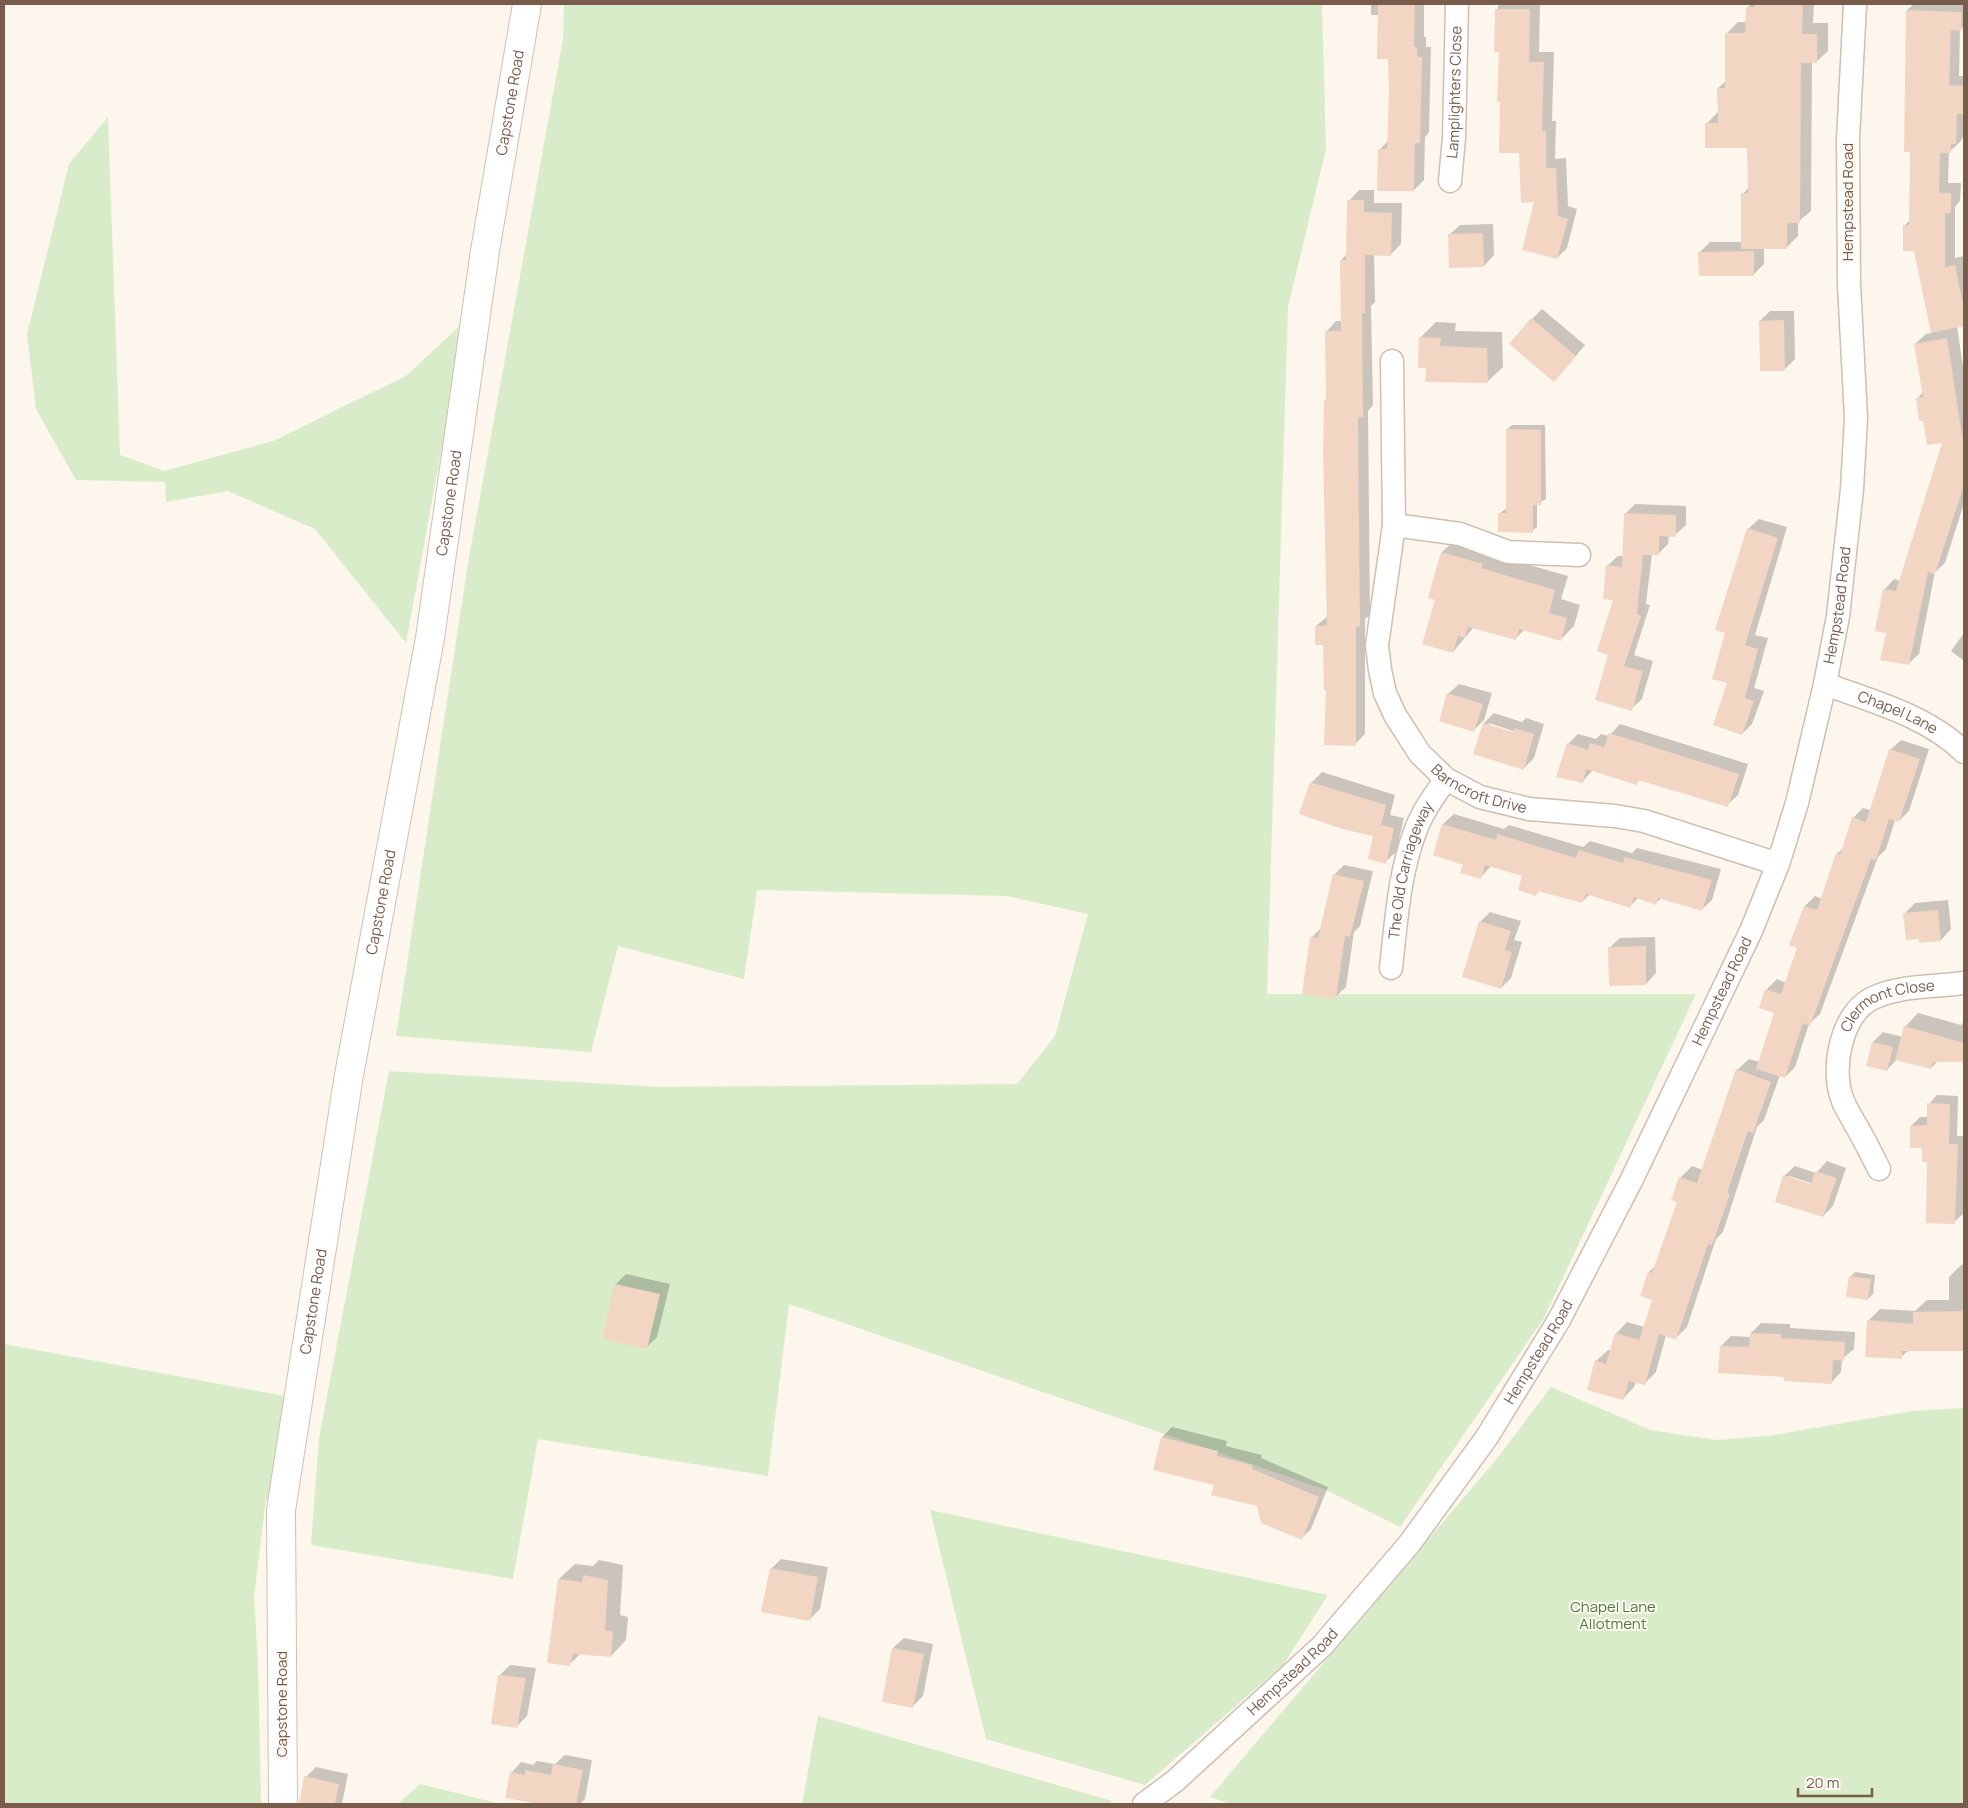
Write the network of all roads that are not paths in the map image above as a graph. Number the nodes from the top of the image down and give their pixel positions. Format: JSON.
{"nodes":[{"id":1,"x":527,"y":4,"type":"edge"},
{"id":2,"x":1457,"y":4,"type":"edge"},
{"id":3,"x":1855,"y":4,"type":"edge"},
{"id":4,"x":1450,"y":181,"type":"dead end"},
{"id":5,"x":1392,"y":361,"type":"dead end"},
{"id":6,"x":1394,"y":525,"type":"junction"},
{"id":7,"x":1579,"y":555,"type":"dead end"},
{"id":8,"x":1825,"y":684,"type":"junction"},
{"id":9,"x":1962,"y":743,"type":"edge"},
{"id":10,"x":1446,"y":779,"type":"junction"},
{"id":11,"x":1778,"y":864,"type":"junction"},
{"id":12,"x":1391,"y":968,"type":"dead end"},
{"id":13,"x":1964,"y":983,"type":"edge"},
{"id":14,"x":1879,"y":1169,"type":"dead end"},
{"id":15,"x":283,"y":1804,"type":"edge"},
{"id":16,"x":1144,"y":1804,"type":"edge"}],
"edges":[{"from":1,"to":15,"type":"street","name":"Capstone Road"},
{"from":2,"to":4,"type":"street","name":"Lamplighters Close"},
{"from":3,"to":8,"type":"street","name":"Hempstead Road"},
{"from":5,"to":6,"type":"street","name":"Barncroft Drive"},
{"from":6,"to":7,"type":"street"},
{"from":6,"to":10,"type":"street","name":"Barncroft Drive"},
{"from":8,"to":9,"type":"street","name":"Chapel Lane"},
{"from":8,"to":11,"type":"street","name":"Hempstead Road"},
{"from":10,"to":11,"type":"street","name":"Barncroft Drive"},
{"from":10,"to":12,"type":"street","name":"The Old Carriageway"},
{"from":11,"to":16,"type":"street","name":"Hempstead Road"},
{"from":13,"to":14,"type":"street","name":"Clermont Close"}]}
